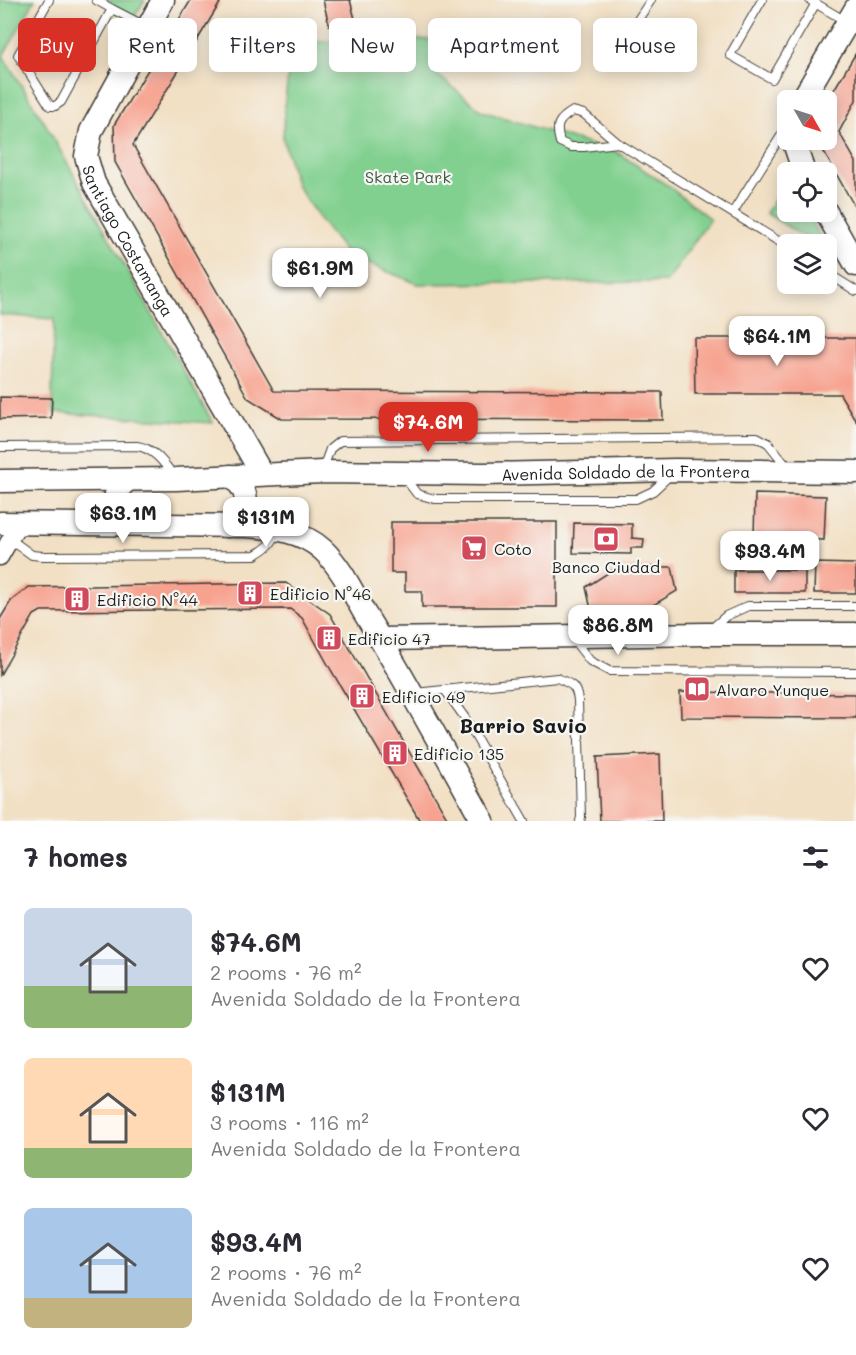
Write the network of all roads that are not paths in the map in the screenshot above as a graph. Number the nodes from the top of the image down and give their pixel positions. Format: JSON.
{"nodes":[{"id":1,"x":49,"y":0,"type":"edge"},
{"id":2,"x":96,"y":0,"type":"edge"},
{"id":3,"x":163,"y":0,"type":"edge"},
{"id":4,"x":651,"y":0,"type":"edge"},
{"id":5,"x":762,"y":0,"type":"edge"},
{"id":6,"x":813,"y":2,"type":"edge"},
{"id":7,"x":112,"y":9,"type":"junction"},
{"id":8,"x":852,"y":15,"type":"edge"},
{"id":9,"x":130,"y":18,"type":"edge"},
{"id":10,"x":153,"y":18,"type":"edge"},
{"id":11,"x":639,"y":18,"type":"edge"},
{"id":12,"x":123,"y":72,"type":"edge"},
{"id":13,"x":808,"y":90,"type":"edge"},
{"id":14,"x":777,"y":142,"type":"edge"},
{"id":15,"x":618,"y":143,"type":"junction"},
{"id":16,"x":733,"y":212,"type":"junction"},
{"id":17,"x":832,"y":222,"type":"edge"},
{"id":18,"x":777,"y":240,"type":"edge"},
{"id":19,"x":856,"y":265,"type":"edge"},
{"id":20,"x":837,"y":279,"type":"edge"},
{"id":21,"x":856,"y":291,"type":"edge"},
{"id":22,"x":0,"y":447,"type":"edge"},
{"id":23,"x":790,"y":471,"type":"junction"},
{"id":24,"x":322,"y":472,"type":"junction"},
{"id":25,"x":856,"y":472,"type":"edge"},
{"id":26,"x":262,"y":474,"type":"junction"},
{"id":27,"x":230,"y":476,"type":"junction"},
{"id":28,"x":177,"y":479,"type":"junction"},
{"id":29,"x":128,"y":480,"type":"junction"},
{"id":30,"x":0,"y":481,"type":"edge"},
{"id":31,"x":126,"y":524,"type":"junction"},
{"id":32,"x":227,"y":526,"type":"junction"},
{"id":33,"x":10,"y":528,"type":"edge"},
{"id":34,"x":285,"y":531,"type":"junction"},
{"id":35,"x":0,"y":557,"type":"edge"},
{"id":36,"x":856,"y":606,"type":"edge"},
{"id":37,"x":705,"y":634,"type":"junction"},
{"id":38,"x":856,"y":634,"type":"edge"},
{"id":39,"x":571,"y":636,"type":"junction"},
{"id":40,"x":381,"y":639,"type":"junction"},
{"id":41,"x":856,"y":672,"type":"edge"},
{"id":42,"x":445,"y":690,"type":"junction"},
{"id":43,"x":411,"y":694,"type":"junction"},
{"id":44,"x":483,"y":821,"type":"edge"},
{"id":45,"x":524,"y":821,"type":"edge"},
{"id":46,"x":580,"y":821,"type":"edge"}],
"edges":[{"from":1,"to":7,"type":"lane"},
{"from":2,"to":7,"type":"lane"},
{"from":3,"to":10,"type":"street","name":"Santiago Costamanga"},
{"from":4,"to":11,"type":"lane"},
{"from":5,"to":6,"type":"lane"},
{"from":6,"to":8,"type":"lane"},
{"from":7,"to":9,"type":"lane"},
{"from":8,"to":13,"type":"street"},
{"from":12,"to":26,"type":"street","name":"Santiago Costamanga"},
{"from":14,"to":16,"type":"lane"},
{"from":15,"to":15,"type":"lane"},
{"from":15,"to":16,"type":"lane"},
{"from":16,"to":18,"type":"lane"},
{"from":17,"to":19,"type":"street"},
{"from":20,"to":21,"type":"lane"},
{"from":22,"to":28,"type":"lane"},
{"from":23,"to":24,"type":"street","name":"Avenida Soldado de la Frontera"},
{"from":23,"to":24,"type":"lane"},
{"from":23,"to":25,"type":"street","name":"Avenida Soldado de la Frontera"},
{"from":24,"to":26,"type":"street","name":"Avenida Soldado de la Frontera"},
{"from":26,"to":27,"type":"street","name":"Avenida Soldado de la Frontera"},
{"from":27,"to":28,"type":"street","name":"Avenida Soldado de la Frontera"},
{"from":27,"to":32,"type":"street"},
{"from":28,"to":29,"type":"street","name":"Avenida Soldado de la Frontera"},
{"from":29,"to":30,"type":"street","name":"Avenida Soldado de la Frontera"},
{"from":29,"to":31,"type":"street"},
{"from":31,"to":32,"type":"street"},
{"from":31,"to":33,"type":"street"},
{"from":32,"to":34,"type":"street"},
{"from":33,"to":34,"type":"lane"},
{"from":33,"to":35,"type":"street"},
{"from":34,"to":40,"type":"street"},
{"from":36,"to":37,"type":"lane"},
{"from":37,"to":38,"type":"street"},
{"from":37,"to":39,"type":"street"},
{"from":39,"to":40,"type":"street"},
{"from":39,"to":41,"type":"lane"},
{"from":40,"to":43,"type":"street"},
{"from":42,"to":43,"type":"lane"},
{"from":42,"to":45,"type":"lane"},
{"from":42,"to":46,"type":"lane"},
{"from":43,"to":44,"type":"street"}]}
